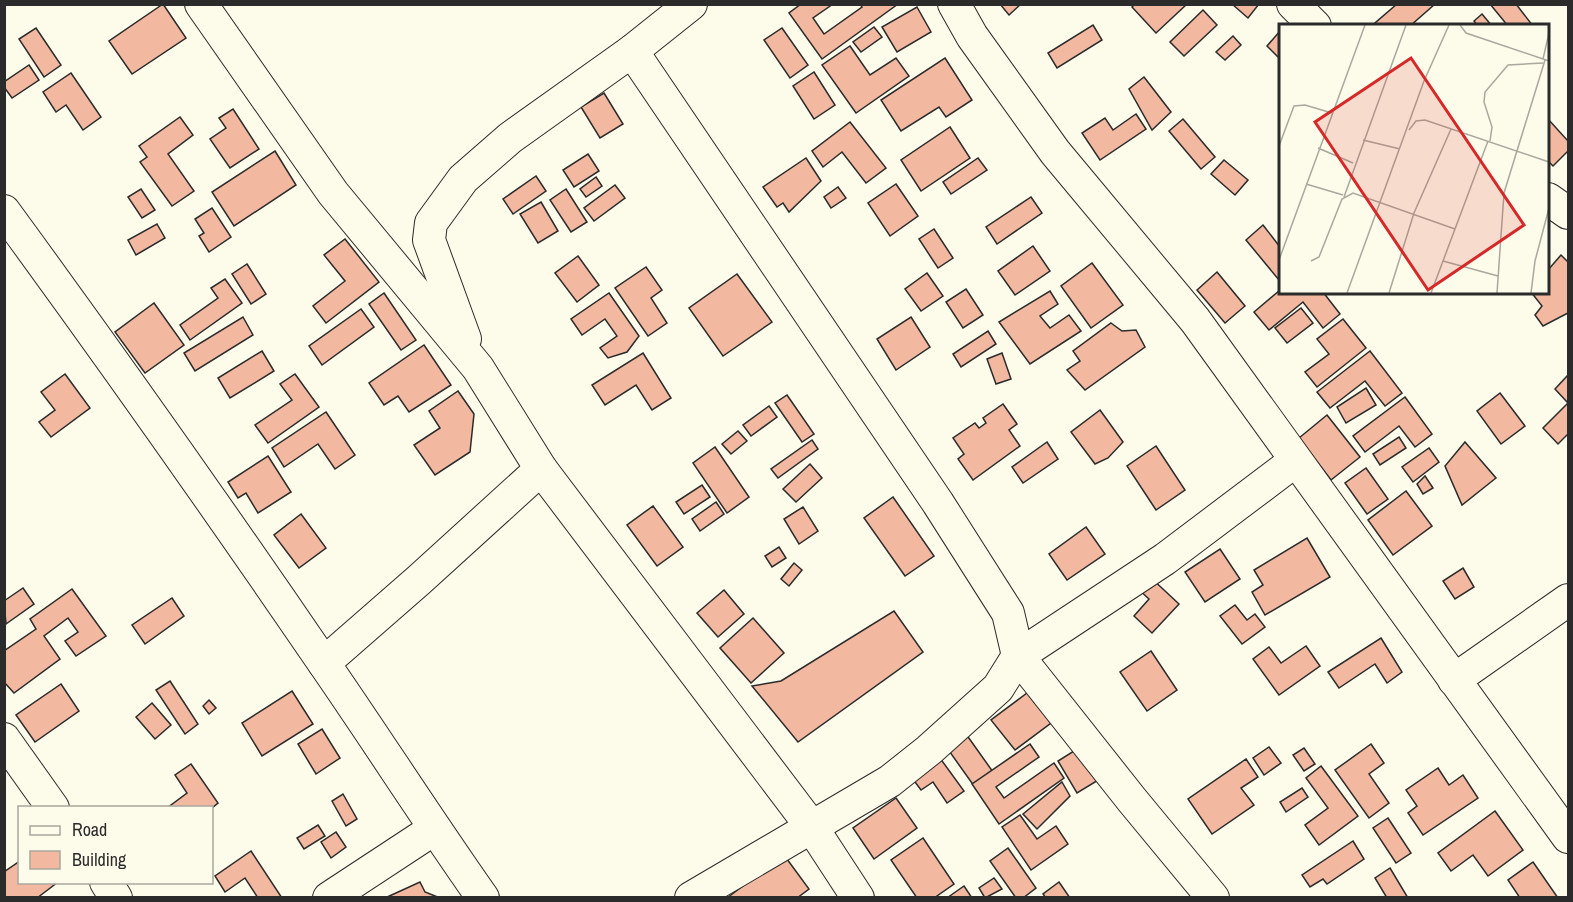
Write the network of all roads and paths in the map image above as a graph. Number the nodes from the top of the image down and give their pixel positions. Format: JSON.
{"nodes":[{"id":1,"x":201,"y":4,"type":"edge"},
{"id":2,"x":691,"y":4,"type":"edge"},
{"id":3,"x":954,"y":4,"type":"edge"},
{"id":4,"x":1293,"y":4,"type":"edge"},
{"id":5,"x":1313,"y":24,"type":"edge"},
{"id":6,"x":632,"y":51,"type":"junction"},
{"id":7,"x":1549,"y":200,"type":"edge"},
{"id":8,"x":4,"y":211,"type":"edge"},
{"id":9,"x":1569,"y":213,"type":"edge"},
{"id":10,"x":478,"y":368,"type":"junction"},
{"id":11,"x":1295,"y":461,"type":"junction"},
{"id":12,"x":541,"y":469,"type":"junction"},
{"id":13,"x":1569,"y":600,"type":"edge"},
{"id":14,"x":1018,"y":657,"type":"junction"},
{"id":15,"x":324,"y":663,"type":"junction"},
{"id":16,"x":1454,"y":680,"type":"junction"},
{"id":17,"x":7,"y":749,"type":"edge"},
{"id":18,"x":52,"y":806,"type":"edge"},
{"id":19,"x":812,"y":826,"type":"junction"},
{"id":20,"x":434,"y":829,"type":"junction"},
{"id":21,"x":1569,"y":837,"type":"edge"},
{"id":22,"x":107,"y":884,"type":"edge"},
{"id":23,"x":116,"y":897,"type":"edge"},
{"id":24,"x":329,"y":897,"type":"edge"},
{"id":25,"x":483,"y":897,"type":"edge"},
{"id":26,"x":691,"y":897,"type":"edge"},
{"id":27,"x":858,"y":897,"type":"edge"},
{"id":28,"x":1213,"y":897,"type":"edge"}],
"edges":[{"from":1,"to":10,"type":"street"},
{"from":2,"to":6,"type":"street"},
{"from":3,"to":11,"type":"street"},
{"from":4,"to":5,"type":"street"},
{"from":6,"to":10,"type":"street"},
{"from":6,"to":14,"type":"street"},
{"from":7,"to":9,"type":"street"},
{"from":8,"to":15,"type":"street"},
{"from":10,"to":12,"type":"street"},
{"from":11,"to":14,"type":"street"},
{"from":11,"to":16,"type":"street"},
{"from":12,"to":15,"type":"street"},
{"from":12,"to":19,"type":"street"},
{"from":13,"to":16,"type":"street"},
{"from":14,"to":19,"type":"street"},
{"from":14,"to":28,"type":"street"},
{"from":15,"to":20,"type":"street"},
{"from":16,"to":21,"type":"street"},
{"from":17,"to":18,"type":"street"},
{"from":19,"to":26,"type":"street"},
{"from":19,"to":27,"type":"street"},
{"from":20,"to":24,"type":"street"},
{"from":20,"to":25,"type":"street"},
{"from":22,"to":23,"type":"street"}]}
